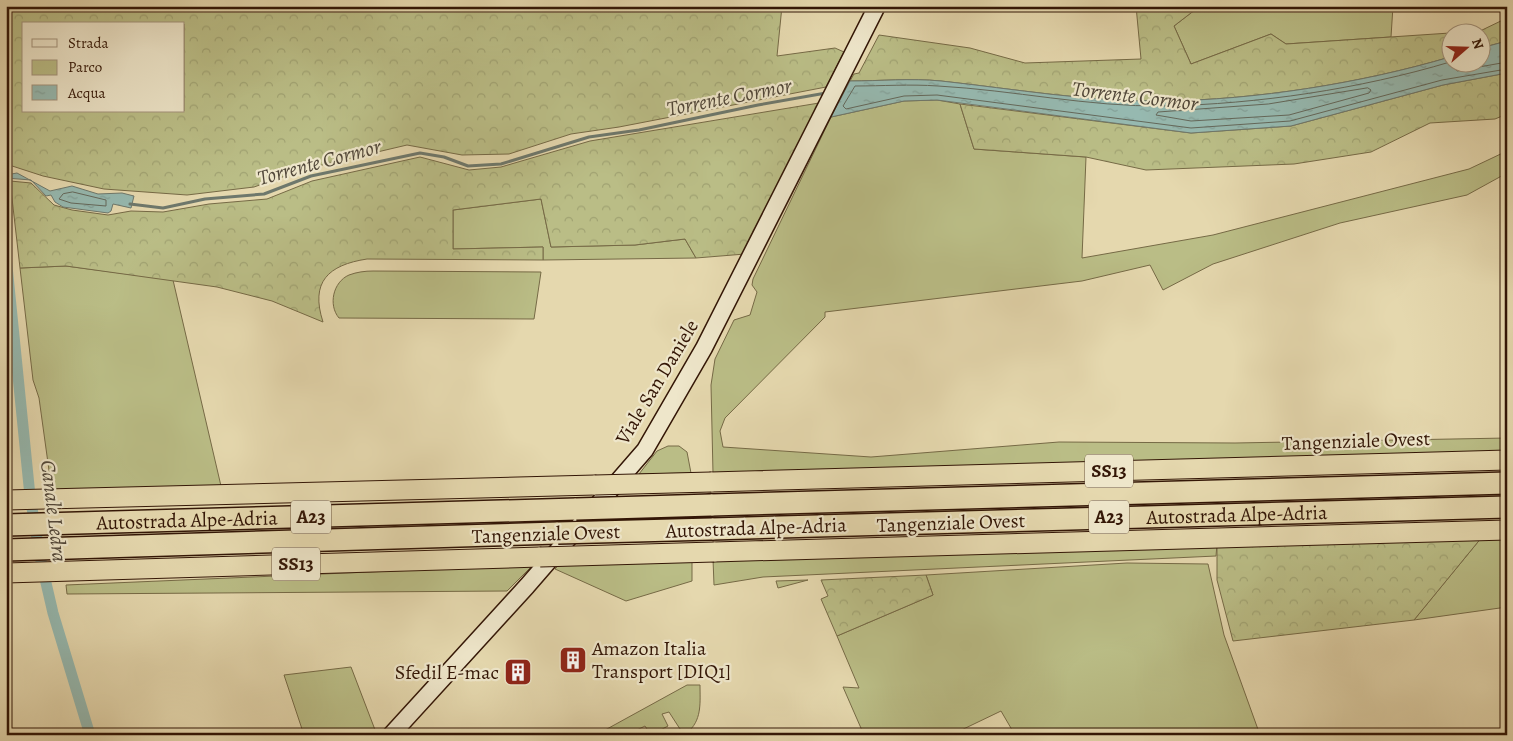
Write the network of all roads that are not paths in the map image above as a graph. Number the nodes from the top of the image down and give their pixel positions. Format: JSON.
{"nodes":[{"id":1,"x":876,"y":6,"type":"edge"},
{"id":2,"x":1507,"y":460,"type":"edge"},
{"id":3,"x":1507,"y":483,"type":"edge"},
{"id":4,"x":14,"y":499,"type":"edge"},
{"id":5,"x":1507,"y":507,"type":"edge"},
{"id":6,"x":26,"y":525,"type":"edge"},
{"id":7,"x":1507,"y":530,"type":"edge"},
{"id":8,"x":6,"y":550,"type":"edge"},
{"id":9,"x":24,"y":574,"type":"edge"},
{"id":10,"x":391,"y":735,"type":"edge"}],
"edges":[{"from":1,"to":10,"type":"main road","name":"Viale San Daniele"},
{"from":2,"to":4,"type":"highway","name":"Tangenziale Ovest","number":"SS13","bridge":true},
{"from":3,"to":6,"type":"highway","name":"Autostrada Alpe-Adria","number":"A23","bridge":true},
{"from":5,"to":8,"type":"highway","name":"Autostrada Alpe-Adria","number":"A23","bridge":true},
{"from":7,"to":9,"type":"highway","name":"Tangenziale Ovest","number":"SS13","bridge":true}]}
